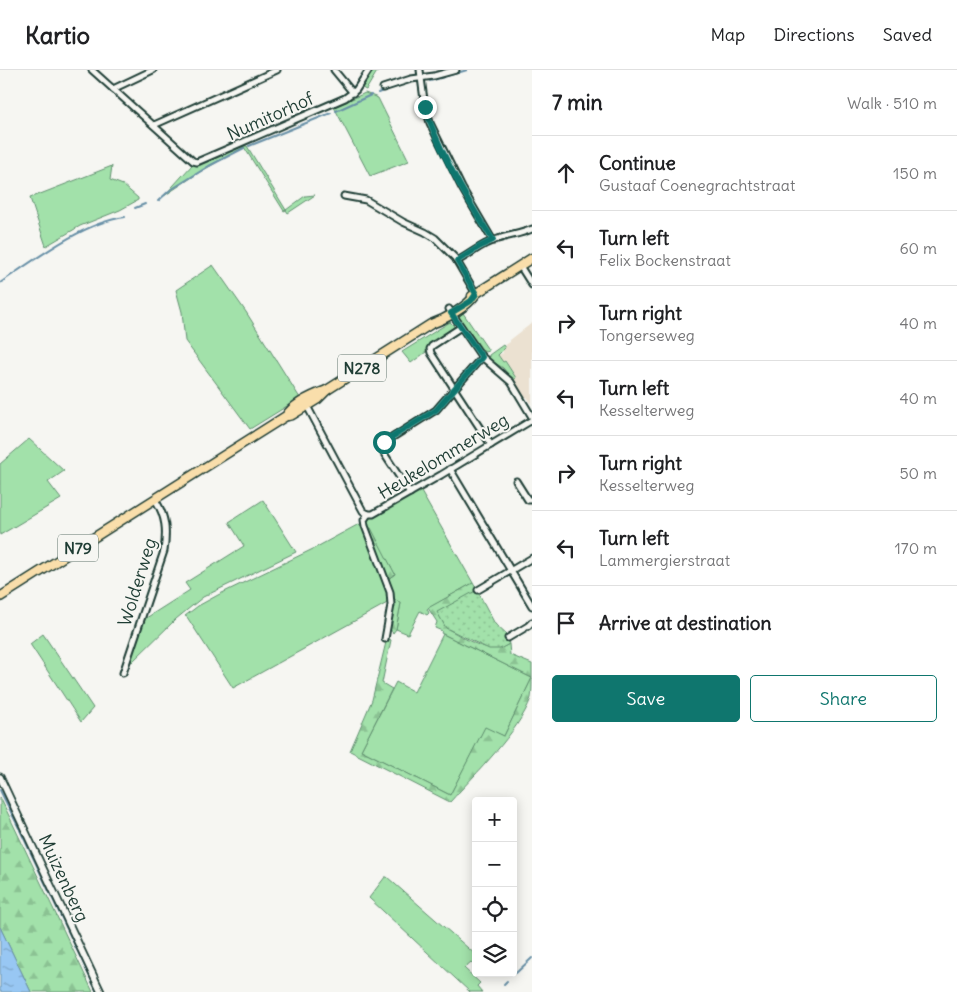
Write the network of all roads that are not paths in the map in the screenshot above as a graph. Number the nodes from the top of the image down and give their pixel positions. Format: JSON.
{"nodes":[{"id":1,"x":92,"y":70,"type":"edge"},
{"id":2,"x":153,"y":70,"type":"edge"},
{"id":3,"x":277,"y":70,"type":"edge"},
{"id":4,"x":334,"y":70,"type":"edge"},
{"id":5,"x":369,"y":70,"type":"edge"},
{"id":6,"x":420,"y":70,"type":"edge"},
{"id":7,"x":456,"y":70,"type":"edge"},
{"id":8,"x":421,"y":78,"type":"junction"},
{"id":9,"x":383,"y":88,"type":"dead end"},
{"id":10,"x":113,"y":89,"type":"junction"},
{"id":11,"x":353,"y":93,"type":"junction"},
{"id":12,"x":154,"y":125,"type":"junction"},
{"id":13,"x":344,"y":196,"type":"dead end"},
{"id":14,"x":532,"y":229,"type":"edge"},
{"id":15,"x":493,"y":240,"type":"junction"},
{"id":16,"x":532,"y":258,"type":"edge"},
{"id":17,"x":457,"y":261,"type":"junction"},
{"id":18,"x":520,"y":266,"type":"junction"},
{"id":19,"x":532,"y":284,"type":"edge"},
{"id":20,"x":476,"y":294,"type":"junction"},
{"id":21,"x":450,"y":311,"type":"junction"},
{"id":22,"x":461,"y":328,"type":"junction"},
{"id":23,"x":482,"y":357,"type":"junction"},
{"id":24,"x":455,"y":390,"type":"junction"},
{"id":25,"x":305,"y":404,"type":"junction"},
{"id":26,"x":532,"y":418,"type":"edge"},
{"id":27,"x":491,"y":446,"type":"junction"},
{"id":28,"x":224,"y":455,"type":"joint"},
{"id":29,"x":450,"y":469,"type":"junction"},
{"id":30,"x":516,"y":481,"type":"dead end"},
{"id":31,"x":410,"y":493,"type":"junction"},
{"id":32,"x":155,"y":499,"type":"junction"},
{"id":33,"x":532,"y":500,"type":"edge"},
{"id":34,"x":368,"y":514,"type":"junction"},
{"id":35,"x":532,"y":558,"type":"edge"},
{"id":36,"x":511,"y":570,"type":"junction"},
{"id":37,"x":478,"y":590,"type":"dead end"},
{"id":38,"x":0,"y":597,"type":"edge"},
{"id":39,"x":532,"y":606,"type":"edge"},
{"id":40,"x":532,"y":622,"type":"edge"},
{"id":41,"x":508,"y":638,"type":"dead end"},
{"id":42,"x":385,"y":639,"type":"dead end"},
{"id":43,"x":123,"y":673,"type":"dead end"},
{"id":44,"x":0,"y":777,"type":"edge"},
{"id":45,"x":102,"y":992,"type":"edge"}],
"edges":[{"from":1,"to":10,"type":"street"},
{"from":2,"to":10,"type":"street"},
{"from":3,"to":12,"type":"street"},
{"from":4,"to":11,"type":"street"},
{"from":5,"to":11,"type":"street","name":"Numitorhof"},
{"from":6,"to":8,"type":"street"},
{"from":7,"to":8,"type":"street"},
{"from":8,"to":9,"type":"street"},
{"from":8,"to":15,"type":"street"},
{"from":10,"to":12,"type":"street"},
{"from":11,"to":12,"type":"street","name":"Numitorhof"},
{"from":13,"to":17,"type":"street"},
{"from":14,"to":15,"type":"street"},
{"from":15,"to":17,"type":"street"},
{"from":16,"to":18,"type":"main road","number":"N278"},
{"from":17,"to":20,"type":"street"},
{"from":18,"to":19,"type":"street"},
{"from":18,"to":20,"type":"main road","number":"N278"},
{"from":20,"to":21,"type":"main road","number":"N278"},
{"from":21,"to":22,"type":"street"},
{"from":21,"to":25,"type":"main road","number":"N278"},
{"from":22,"to":23,"type":"street"},
{"from":22,"to":24,"type":"street"},
{"from":23,"to":24,"type":"street"},
{"from":23,"to":26,"type":"street"},
{"from":24,"to":27,"type":"street"},
{"from":24,"to":31,"type":"street"},
{"from":25,"to":28,"type":"main road","number":"N278"},
{"from":25,"to":34,"type":"street"},
{"from":26,"to":27,"type":"street","name":"Heukelommerweg"},
{"from":27,"to":29,"type":"street","name":"Heukelommerweg"},
{"from":28,"to":32,"type":"main road","number":"N79"},
{"from":29,"to":31,"type":"street","name":"Heukelommerweg"},
{"from":29,"to":36,"type":"street"},
{"from":30,"to":33,"type":"street"},
{"from":31,"to":34,"type":"street","name":"Heukelommerweg"},
{"from":32,"to":38,"type":"main road","number":"N79"},
{"from":32,"to":43,"type":"street","name":"Wolderweg"},
{"from":34,"to":42,"type":"street"},
{"from":35,"to":36,"type":"street"},
{"from":36,"to":37,"type":"street"},
{"from":36,"to":39,"type":"street"},
{"from":40,"to":41,"type":"street"},
{"from":44,"to":45,"type":"street","name":"Muizenberg"}]}
